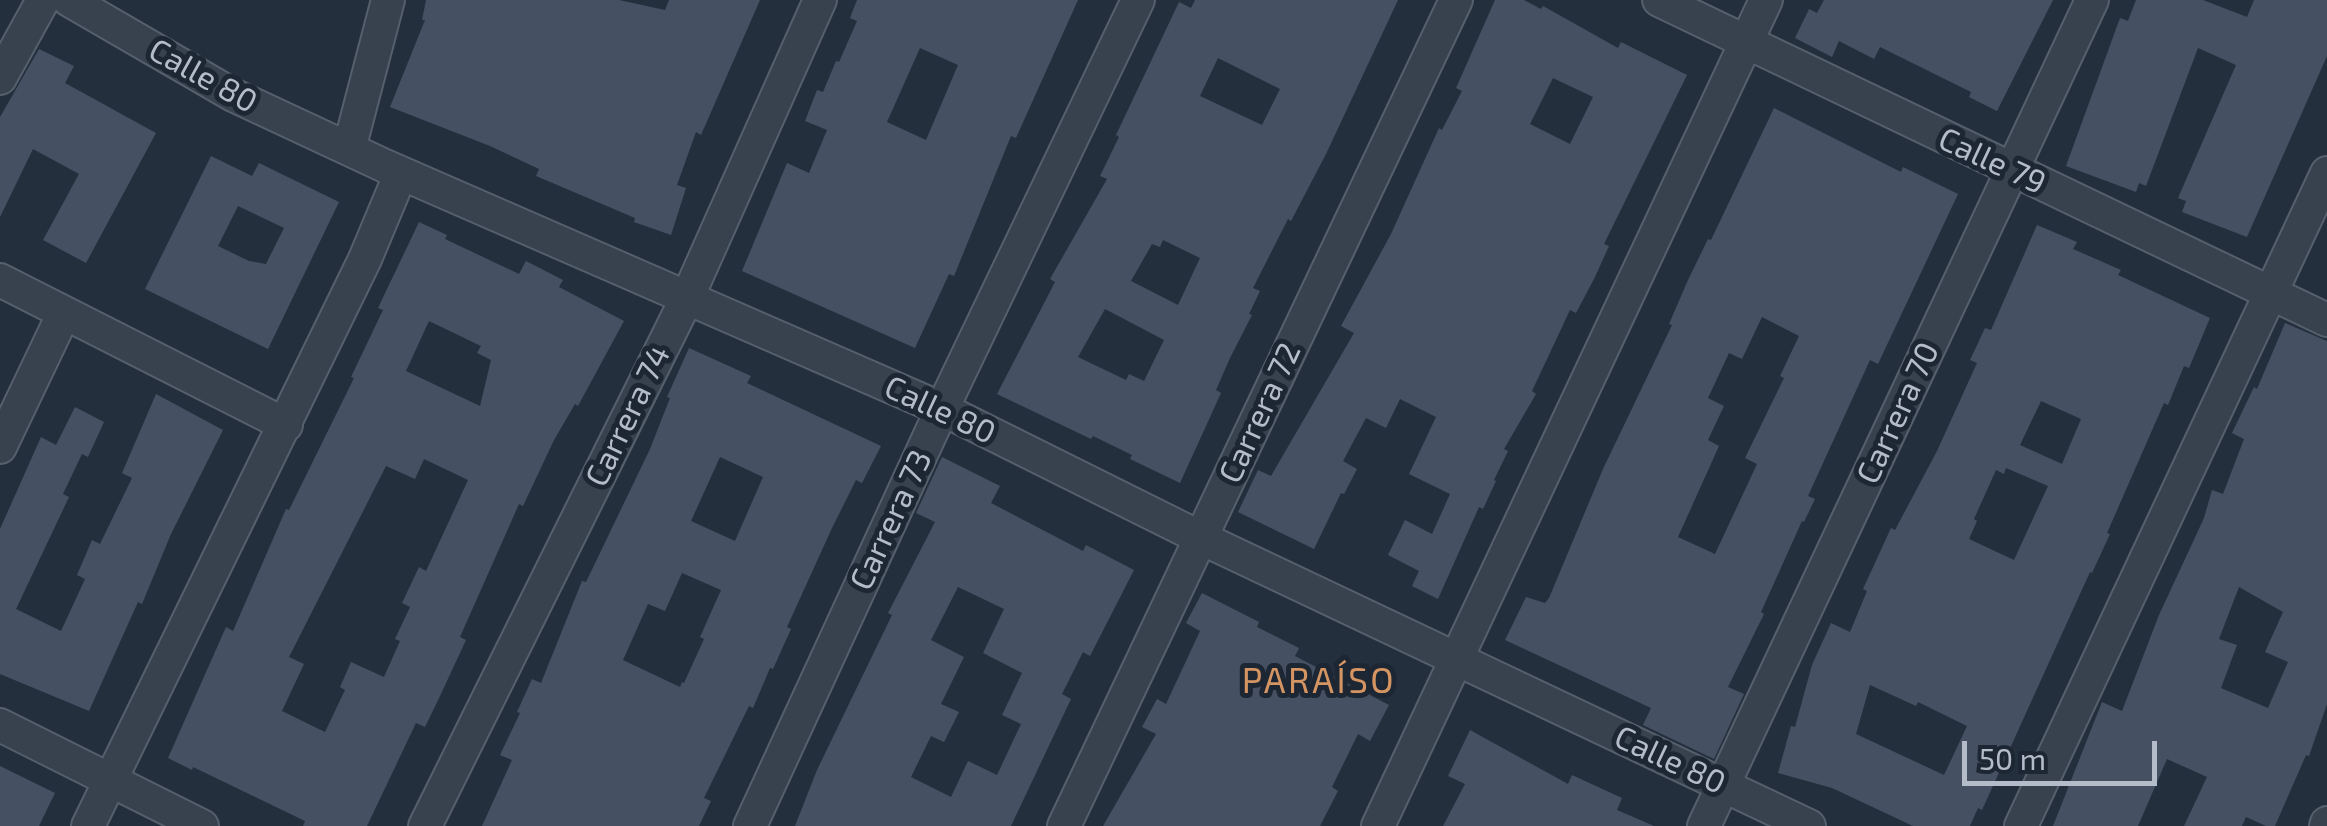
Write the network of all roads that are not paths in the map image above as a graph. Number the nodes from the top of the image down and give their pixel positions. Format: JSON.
{"nodes":[{"id":1,"x":43,"y":0,"type":"edge"},
{"id":2,"x":68,"y":0,"type":"edge"},
{"id":3,"x":388,"y":0,"type":"edge"},
{"id":4,"x":820,"y":0,"type":"edge"},
{"id":5,"x":1138,"y":0,"type":"edge"},
{"id":6,"x":1456,"y":0,"type":"edge"},
{"id":7,"x":1658,"y":0,"type":"edge"},
{"id":8,"x":1766,"y":0,"type":"edge"},
{"id":9,"x":2092,"y":0,"type":"edge"},
{"id":10,"x":1745,"y":44,"type":"junction"},
{"id":11,"x":0,"y":78,"type":"edge"},
{"id":12,"x":348,"y":149,"type":"junction"},
{"id":13,"x":2012,"y":170,"type":"junction"},
{"id":14,"x":401,"y":173,"type":"junction"},
{"id":15,"x":2327,"y":173,"type":"edge"},
{"id":16,"x":0,"y":280,"type":"edge"},
{"id":17,"x":2270,"y":293,"type":"junction"},
{"id":18,"x":688,"y":296,"type":"junction"},
{"id":19,"x":64,"y":315,"type":"junction"},
{"id":20,"x":2327,"y":320,"type":"edge"},
{"id":21,"x":942,"y":409,"type":"junction"},
{"id":22,"x":286,"y":424,"type":"junction"},
{"id":23,"x":0,"y":447,"type":"edge"},
{"id":24,"x":1201,"y":538,"type":"junction"},
{"id":25,"x":1456,"y":659,"type":"junction"},
{"id":26,"x":0,"y":725,"type":"edge"},
{"id":27,"x":110,"y":782,"type":"junction"},
{"id":28,"x":1724,"y":785,"type":"junction"},
{"id":29,"x":88,"y":826,"type":"edge"},
{"id":30,"x":202,"y":826,"type":"edge"},
{"id":31,"x":426,"y":826,"type":"edge"},
{"id":32,"x":750,"y":826,"type":"edge"},
{"id":33,"x":1064,"y":826,"type":"edge"},
{"id":34,"x":1378,"y":826,"type":"edge"},
{"id":35,"x":1704,"y":826,"type":"edge"},
{"id":36,"x":1810,"y":826,"type":"edge"},
{"id":37,"x":2021,"y":826,"type":"edge"}],
"edges":[{"from":1,"to":11,"type":"street"},
{"from":2,"to":12,"type":"street","name":"Calle 80"},
{"from":3,"to":12,"type":"street"},
{"from":4,"to":18,"type":"street","name":"Carrera 74"},
{"from":5,"to":21,"type":"street","name":"Carrera 73"},
{"from":6,"to":24,"type":"street","name":"Carrera 72"},
{"from":7,"to":10,"type":"street","name":"Calle 79"},
{"from":8,"to":10,"type":"street"},
{"from":9,"to":13,"type":"street","name":"Carrera 70"},
{"from":10,"to":13,"type":"street","name":"Calle 79"},
{"from":10,"to":25,"type":"street"},
{"from":12,"to":14,"type":"street","name":"Calle 80"},
{"from":13,"to":17,"type":"street","name":"Calle 79"},
{"from":13,"to":28,"type":"street","name":"Carrera 70"},
{"from":14,"to":18,"type":"street","name":"Calle 80"},
{"from":14,"to":22,"type":"street"},
{"from":15,"to":17,"type":"street"},
{"from":16,"to":19,"type":"street"},
{"from":17,"to":20,"type":"street","name":"Calle 79"},
{"from":17,"to":37,"type":"street"},
{"from":18,"to":21,"type":"street","name":"Calle 80"},
{"from":18,"to":31,"type":"street","name":"Carrera 74"},
{"from":19,"to":22,"type":"street"},
{"from":19,"to":23,"type":"street"},
{"from":21,"to":24,"type":"street","name":"Calle 80"},
{"from":21,"to":32,"type":"street","name":"Carrera 73"},
{"from":22,"to":27,"type":"street"},
{"from":24,"to":25,"type":"street","name":"Calle 80"},
{"from":24,"to":33,"type":"street","name":"Carrera 72"},
{"from":25,"to":28,"type":"street","name":"Calle 80"},
{"from":25,"to":34,"type":"street"},
{"from":26,"to":27,"type":"street"},
{"from":27,"to":29,"type":"street"},
{"from":27,"to":30,"type":"street"},
{"from":28,"to":35,"type":"street","name":"Carrera 70"},
{"from":28,"to":36,"type":"street","name":"Calle 80"}]}
